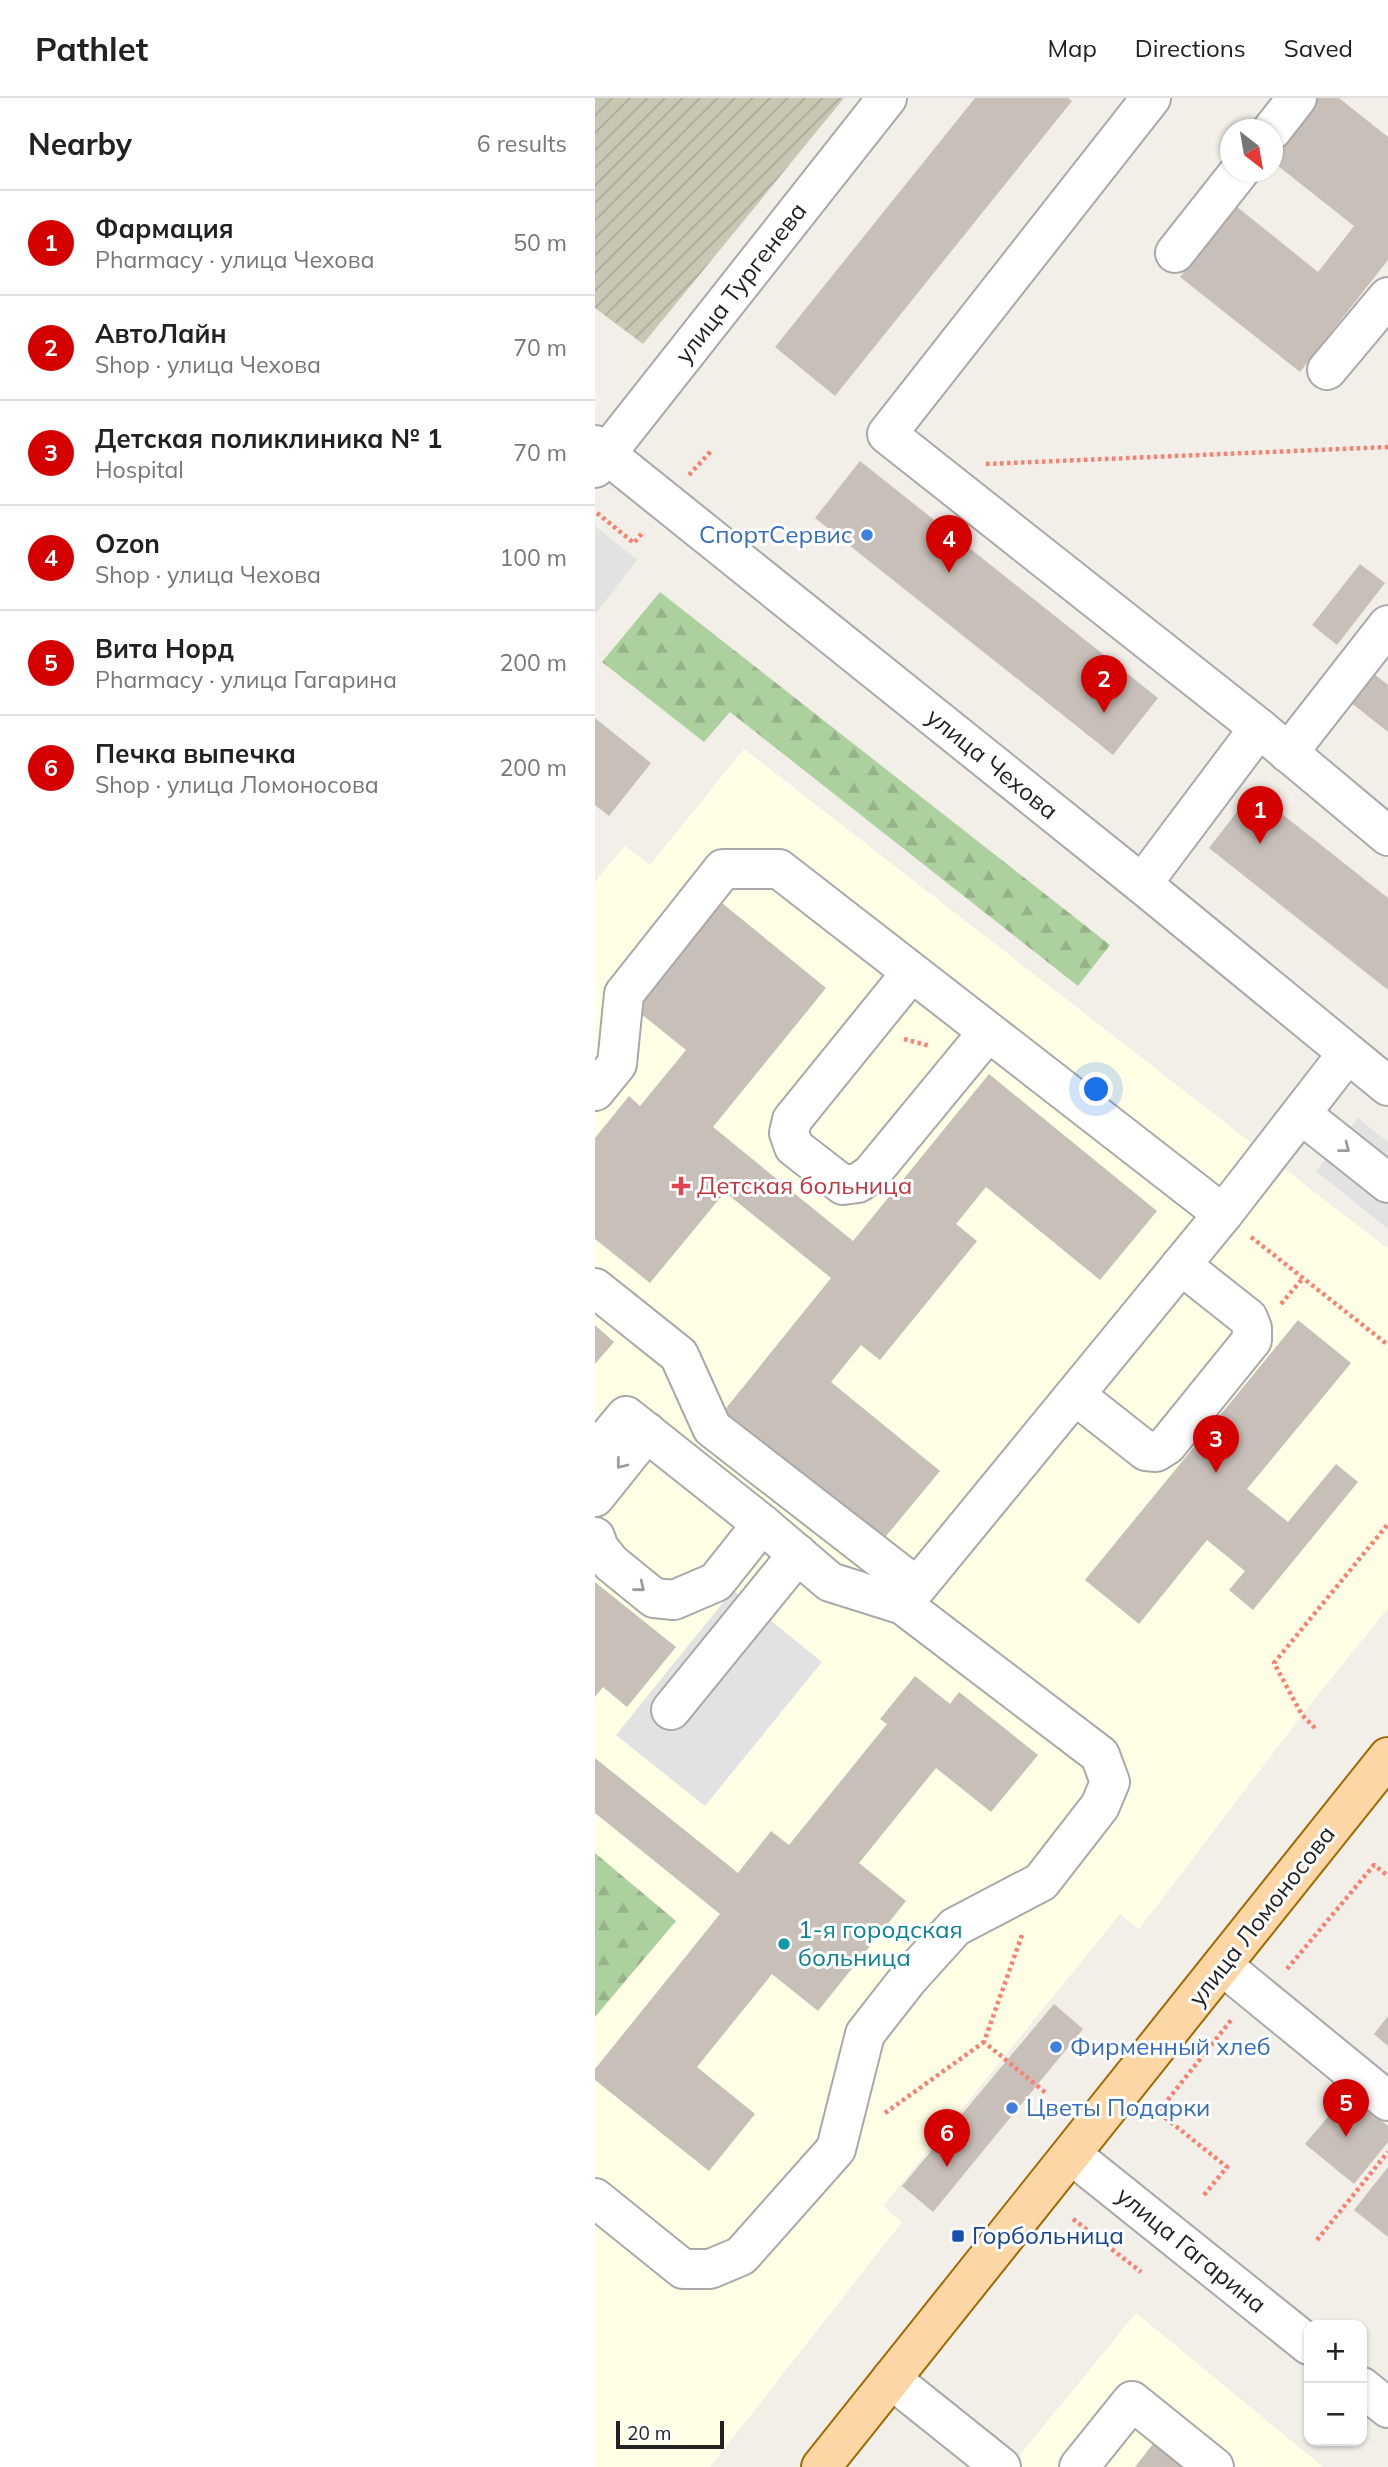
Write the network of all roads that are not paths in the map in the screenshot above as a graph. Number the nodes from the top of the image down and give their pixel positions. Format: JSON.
{"nodes":[{"id":1,"x":887,"y":98,"type":"edge"},
{"id":2,"x":1151,"y":98,"type":"edge"},
{"id":3,"x":1297,"y":98,"type":"edge"},
{"id":4,"x":1281,"y":119,"type":"edge"},
{"id":5,"x":1231,"y":182,"type":"edge"},
{"id":6,"x":1175,"y":253,"type":"dead end"},
{"id":7,"x":1388,"y":297,"type":"edge"},
{"id":8,"x":1327,"y":370,"type":"dead end"},
{"id":9,"x":599,"y":456,"type":"edge"},
{"id":10,"x":1388,"y":625,"type":"edge"},
{"id":11,"x":1259,"y":728,"type":"junction"},
{"id":12,"x":1288,"y":753,"type":"junction"},
{"id":13,"x":1388,"y":836,"type":"edge"},
{"id":14,"x":1142,"y":884,"type":"junction"},
{"id":15,"x":911,"y":972,"type":"junction"},
{"id":16,"x":978,"y":1045,"type":"junction"},
{"id":17,"x":1347,"y":1054,"type":"junction"},
{"id":18,"x":1388,"y":1086,"type":"edge"},
{"id":19,"x":595,"y":1091,"type":"edge"},
{"id":20,"x":1301,"y":1114,"type":"junction"},
{"id":21,"x":1388,"y":1182,"type":"edge"},
{"id":22,"x":1223,"y":1214,"type":"junction"},
{"id":23,"x":1181,"y":1265,"type":"junction"},
{"id":24,"x":595,"y":1288,"type":"edge"},
{"id":25,"x":1075,"y":1395,"type":"junction"},
{"id":26,"x":647,"y":1432,"type":"junction"},
{"id":27,"x":595,"y":1453,"type":"edge"},
{"id":28,"x":595,"y":1497,"type":"edge"},
{"id":29,"x":762,"y":1524,"type":"junction"},
{"id":30,"x":595,"y":1537,"type":"edge"},
{"id":31,"x":798,"y":1555,"type":"junction"},
{"id":32,"x":671,"y":1710,"type":"dead end"},
{"id":33,"x":1388,"y":1757,"type":"edge"},
{"id":34,"x":1223,"y":1966,"type":"junction"},
{"id":35,"x":1388,"y":2101,"type":"edge"},
{"id":36,"x":1072,"y":2154,"type":"junction"},
{"id":37,"x":599,"y":2209,"type":"edge"},
{"id":38,"x":1304,"y":2341,"type":"edge"},
{"id":39,"x":891,"y":2379,"type":"junction"},
{"id":40,"x":1367,"y":2391,"type":"edge"},
{"id":41,"x":1388,"y":2408,"type":"edge"},
{"id":42,"x":821,"y":2467,"type":"edge"},
{"id":43,"x":1001,"y":2467,"type":"edge"},
{"id":44,"x":1079,"y":2467,"type":"edge"},
{"id":45,"x":1214,"y":2467,"type":"edge"}],
"edges":[{"from":1,"to":9,"type":"street","name":"улица Тургенева"},
{"from":2,"to":11,"type":"street"},
{"from":3,"to":4,"type":"street"},
{"from":5,"to":6,"type":"street"},
{"from":7,"to":8,"type":"street"},
{"from":9,"to":14,"type":"street","name":"улица Чехова"},
{"from":10,"to":12,"type":"street"},
{"from":11,"to":12,"type":"street"},
{"from":11,"to":14,"type":"street"},
{"from":12,"to":13,"type":"street"},
{"from":14,"to":17,"type":"street","name":"улица Чехова"},
{"from":15,"to":16,"type":"street"},
{"from":15,"to":16,"type":"street"},
{"from":15,"to":19,"type":"street"},
{"from":16,"to":22,"type":"street"},
{"from":17,"to":18,"type":"street","name":"улица Чехова"},
{"from":17,"to":20,"type":"street"},
{"from":20,"to":21,"type":"street","one_way":true},
{"from":20,"to":22,"type":"street"},
{"from":22,"to":23,"type":"street"},
{"from":23,"to":25,"type":"street"},
{"from":23,"to":25,"type":"street"},
{"from":24,"to":25,"type":"street"},
{"from":26,"to":27,"type":"street"},
{"from":26,"to":28,"type":"street","one_way":true},
{"from":26,"to":29,"type":"street"},
{"from":30,"to":29,"type":"street","one_way":true},
{"from":29,"to":31,"type":"street"},
{"from":31,"to":32,"type":"street"},
{"from":31,"to":37,"type":"street"},
{"from":33,"to":34,"type":"main road","name":"улица Ломоносова"},
{"from":34,"to":35,"type":"street"},
{"from":34,"to":36,"type":"main road","name":"улица Ломоносова"},
{"from":36,"to":38,"type":"street","name":"улица Гагарина"},
{"from":36,"to":39,"type":"main road","name":"улица Ломоносова"},
{"from":39,"to":42,"type":"main road","name":"улица Ломоносова"},
{"from":39,"to":43,"type":"street"},
{"from":40,"to":41,"type":"street"},
{"from":44,"to":45,"type":"street"}]}
